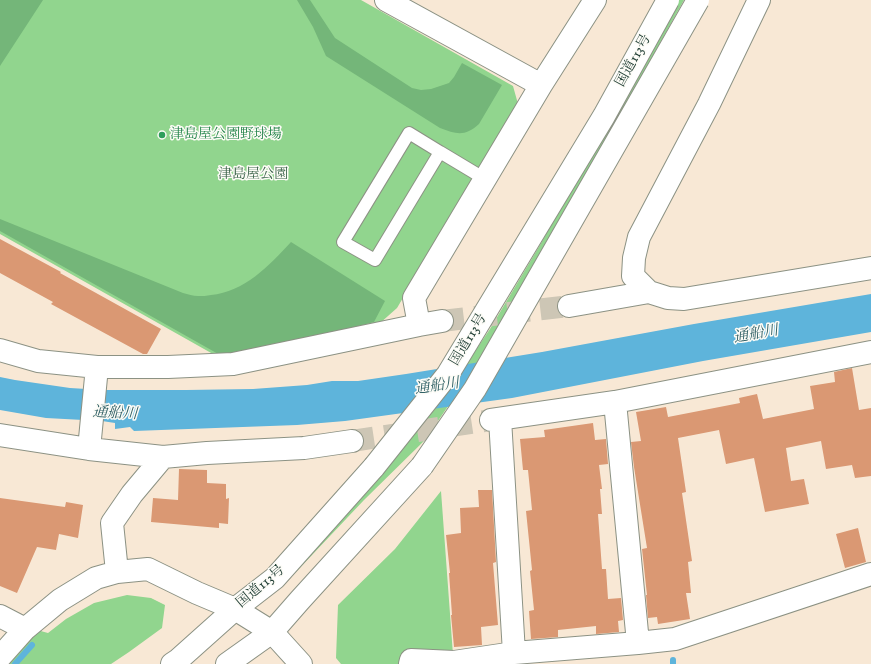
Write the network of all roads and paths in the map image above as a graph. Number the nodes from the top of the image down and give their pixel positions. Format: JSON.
{"nodes":[{"id":1,"x":386,"y":0,"type":"edge"},
{"id":2,"x":594,"y":0,"type":"edge"},
{"id":3,"x":668,"y":0,"type":"edge"},
{"id":4,"x":698,"y":0,"type":"edge"},
{"id":5,"x":759,"y":0,"type":"edge"},
{"id":6,"x":541,"y":85,"type":"junction"},
{"id":7,"x":440,"y":152,"type":"junction"},
{"id":8,"x":485,"y":179,"type":"junction"},
{"id":9,"x":871,"y":268,"type":"edge"},
{"id":10,"x":649,"y":292,"type":"junction"},
{"id":11,"x":569,"y":306,"type":"tunnel mouth"},
{"id":12,"x":442,"y":321,"type":"tunnel mouth"},
{"id":13,"x":419,"y":325,"type":"junction"},
{"id":14,"x":0,"y":350,"type":"edge"},
{"id":15,"x":871,"y":352,"type":"edge"},
{"id":16,"x":97,"y":367,"type":"junction"},
{"id":17,"x":615,"y":402,"type":"junction"},
{"id":18,"x":0,"y":435,"type":"edge"},
{"id":19,"x":352,"y":441,"type":"tunnel mouth"},
{"id":20,"x":89,"y":449,"type":"junction"},
{"id":21,"x":163,"y":457,"type":"junction"},
{"id":22,"x":117,"y":572,"type":"junction"},
{"id":23,"x":871,"y":574,"type":"edge"},
{"id":24,"x":235,"y":609,"type":"junction"},
{"id":25,"x":0,"y":616,"type":"edge"},
{"id":26,"x":25,"y":629,"type":"junction"},
{"id":27,"x":272,"y":632,"type":"junction"},
{"id":28,"x":638,"y":643,"type":"junction"},
{"id":29,"x":514,"y":653,"type":"junction"},
{"id":30,"x":0,"y":657,"type":"edge"},
{"id":31,"x":172,"y":664,"type":"edge"},
{"id":32,"x":227,"y":664,"type":"edge"},
{"id":33,"x":301,"y":664,"type":"edge"},
{"id":34,"x":410,"y":664,"type":"edge"}],
"edges":[{"from":1,"to":6,"type":"main road"},
{"from":2,"to":6,"type":"main road"},
{"from":3,"to":24,"type":"main road","name":"国道113号","bridge":true},
{"from":4,"to":27,"type":"main road","name":"国道113号","bridge":true},
{"from":5,"to":10,"type":"main road"},
{"from":6,"to":8,"type":"main road"},
{"from":7,"to":7,"type":"lane"},
{"from":7,"to":8,"type":"lane"},
{"from":8,"to":13,"type":"main road"},
{"from":9,"to":10,"type":"main road"},
{"from":10,"to":11,"type":"main road"},
{"from":12,"to":13,"type":"main road"},
{"from":13,"to":16,"type":"main road"},
{"from":14,"to":16,"type":"main road"},
{"from":15,"to":17,"type":"main road"},
{"from":16,"to":20,"type":"main road"},
{"from":17,"to":28,"type":"main road"},
{"from":17,"to":29,"type":"main road"},
{"from":18,"to":20,"type":"main road"},
{"from":19,"to":21,"type":"main road"},
{"from":20,"to":21,"type":"main road"},
{"from":21,"to":22,"type":"main road"},
{"from":22,"to":24,"type":"main road"},
{"from":22,"to":26,"type":"main road"},
{"from":23,"to":28,"type":"main road"},
{"from":24,"to":27,"type":"main road"},
{"from":24,"to":31,"type":"main road","name":"国道113号"},
{"from":25,"to":26,"type":"main road"},
{"from":26,"to":30,"type":"main road"},
{"from":27,"to":32,"type":"main road","name":"国道113号"},
{"from":27,"to":33,"type":"main road"},
{"from":28,"to":29,"type":"main road"},
{"from":29,"to":34,"type":"main road"}]}
